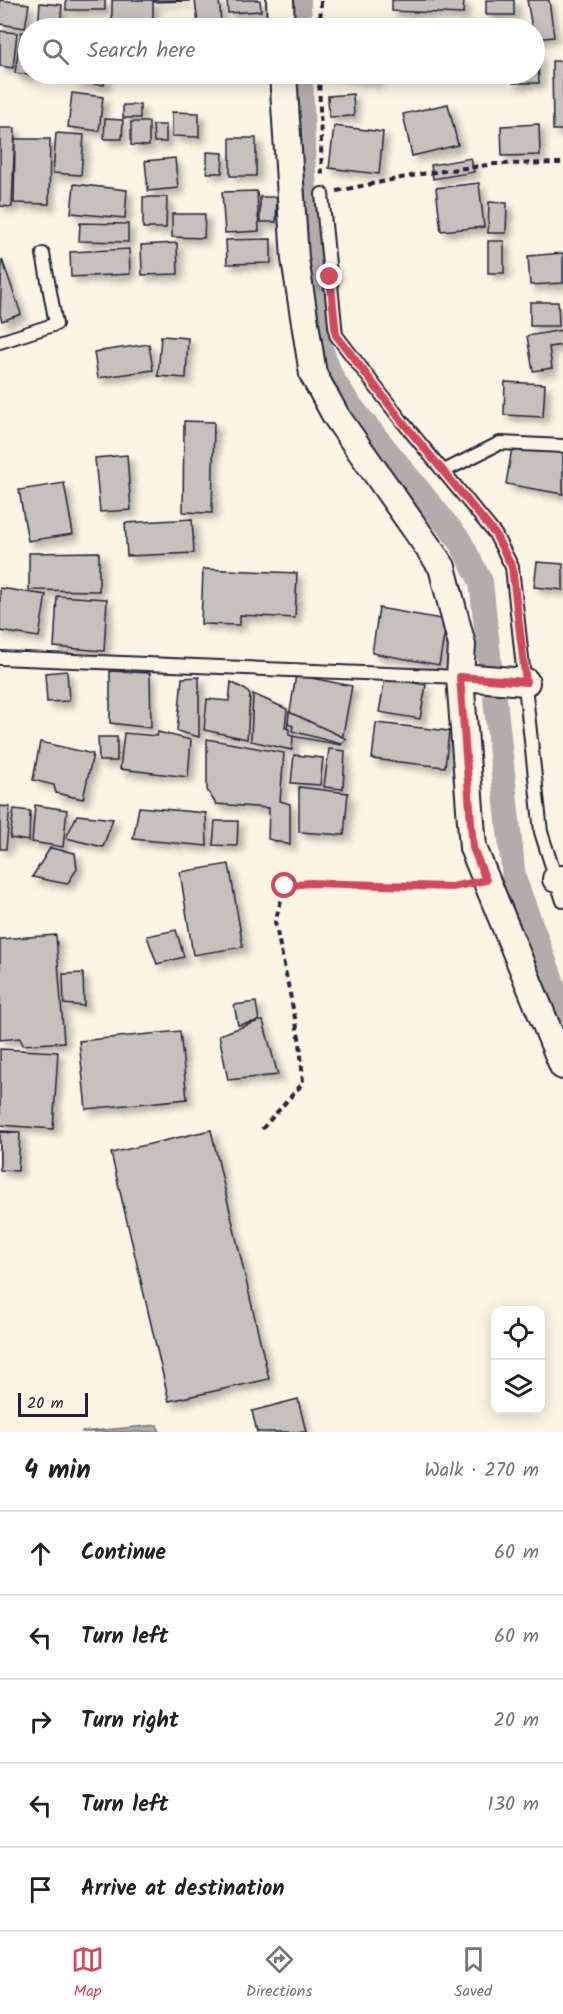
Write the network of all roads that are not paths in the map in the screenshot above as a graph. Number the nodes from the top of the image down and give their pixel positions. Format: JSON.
{"nodes":[{"id":1,"x":280,"y":0,"type":"edge"},
{"id":2,"x":281,"y":18,"type":"edge"},
{"id":3,"x":284,"y":84,"type":"edge"},
{"id":4,"x":322,"y":194,"type":"road end"},
{"id":5,"x":43,"y":254,"type":"dead end"},
{"id":6,"x":0,"y":342,"type":"edge"},
{"id":7,"x":563,"y":446,"type":"edge"},
{"id":8,"x":444,"y":471,"type":"junction"},
{"id":9,"x":0,"y":658,"type":"edge"},
{"id":10,"x":460,"y":677,"type":"junction"},
{"id":11,"x":526,"y":682,"type":"junction"},
{"id":12,"x":561,"y":886,"type":"edge"},
{"id":13,"x":563,"y":1066,"type":"edge"}],
"edges":[{"from":1,"to":2,"type":"street"},
{"from":3,"to":10,"type":"street"},
{"from":4,"to":8,"type":"lane"},
{"from":5,"to":6,"type":"lane"},
{"from":7,"to":8,"type":"lane"},
{"from":8,"to":11,"type":"lane"},
{"from":9,"to":10,"type":"lane"},
{"from":10,"to":11,"type":"street"},
{"from":10,"to":13,"type":"street"},
{"from":11,"to":12,"type":"lane"}]}
